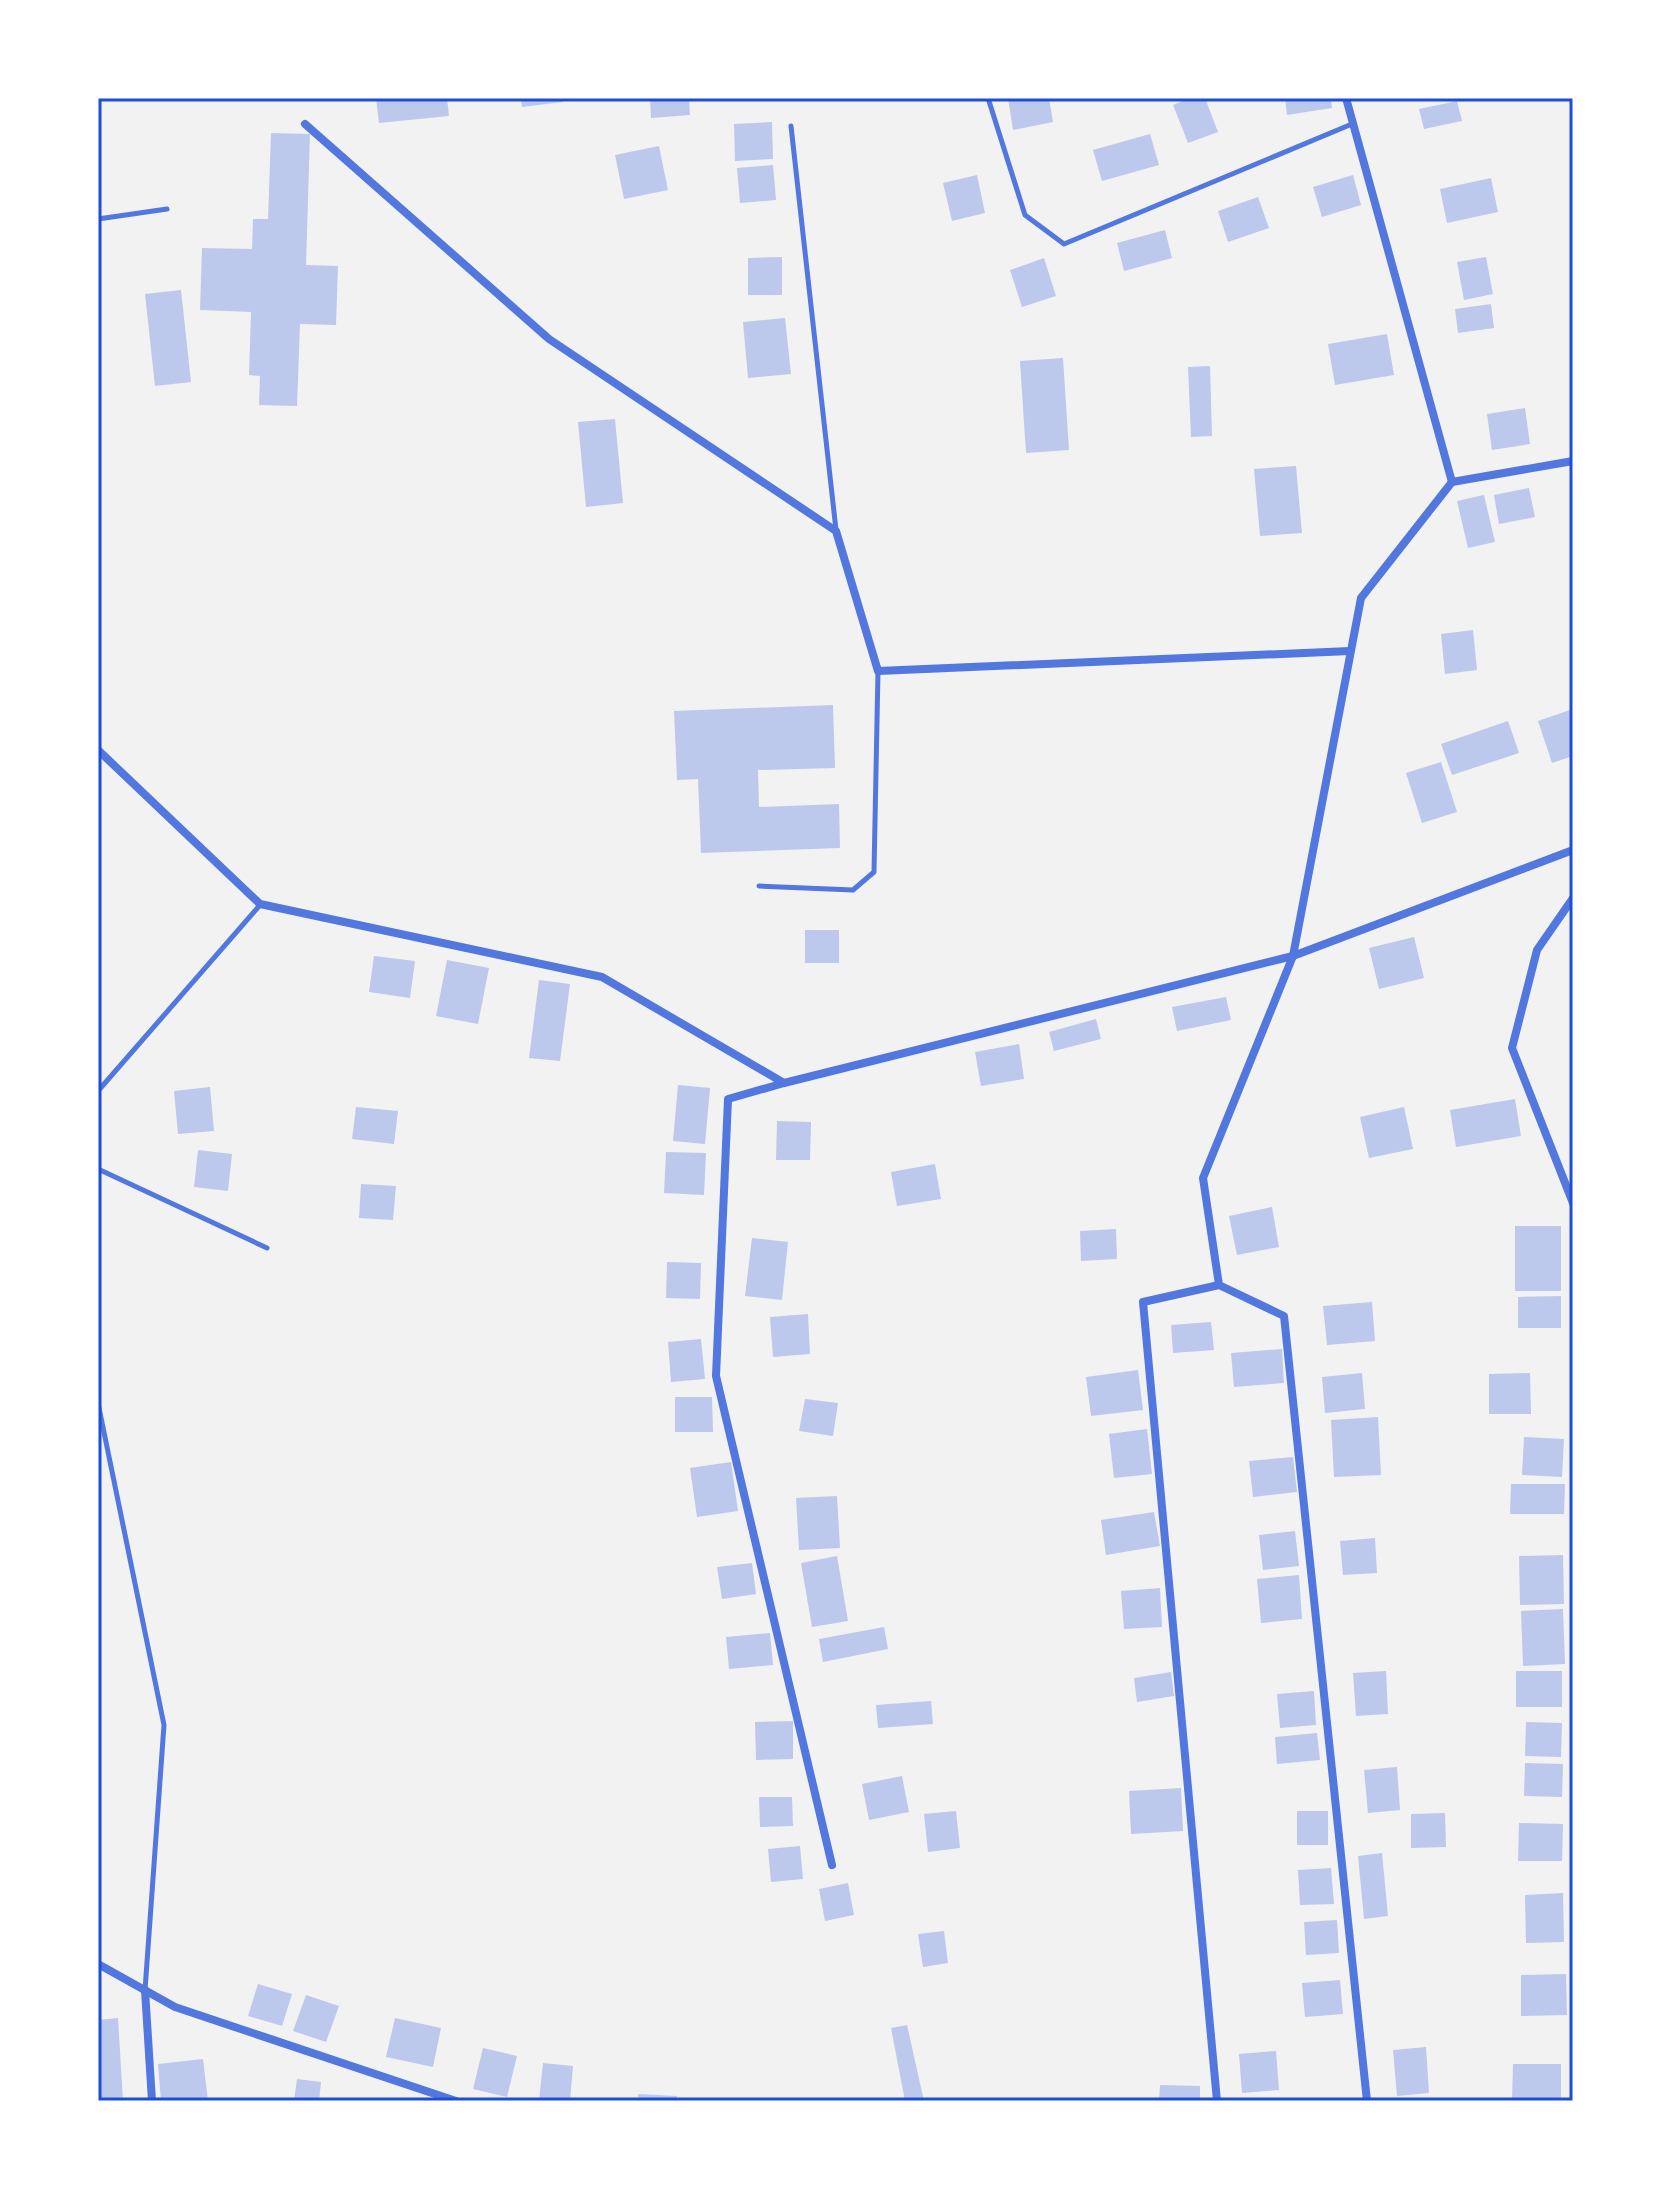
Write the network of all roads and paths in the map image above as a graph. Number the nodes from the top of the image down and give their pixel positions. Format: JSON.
{"nodes":[{"id":1,"x":988,"y":98,"type":"edge"},
{"id":2,"x":1346,"y":98,"type":"edge"},
{"id":3,"x":1353,"y":123,"type":"junction"},
{"id":4,"x":305,"y":124,"type":"dead end"},
{"id":5,"x":791,"y":126,"type":"dead end"},
{"id":6,"x":167,"y":209,"type":"dead end"},
{"id":7,"x":98,"y":219,"type":"edge"},
{"id":8,"x":1573,"y":461,"type":"edge"},
{"id":9,"x":1452,"y":482,"type":"junction"},
{"id":10,"x":836,"y":531,"type":"junction"},
{"id":11,"x":1350,"y":651,"type":"junction"},
{"id":12,"x":878,"y":671,"type":"junction"},
{"id":13,"x":98,"y":750,"type":"edge"},
{"id":14,"x":1573,"y":850,"type":"edge"},
{"id":15,"x":759,"y":886,"type":"dead end"},
{"id":16,"x":1573,"y":898,"type":"edge"},
{"id":17,"x":260,"y":904,"type":"junction"},
{"id":18,"x":1293,"y":956,"type":"junction"},
{"id":19,"x":784,"y":1083,"type":"junction"},
{"id":20,"x":98,"y":1091,"type":"edge"},
{"id":21,"x":98,"y":1169,"type":"edge"},
{"id":22,"x":1573,"y":1203,"type":"edge"},
{"id":23,"x":267,"y":1248,"type":"dead end"},
{"id":24,"x":1219,"y":1285,"type":"junction"},
{"id":25,"x":98,"y":1403,"type":"edge"},
{"id":26,"x":832,"y":1865,"type":"dead end"},
{"id":27,"x":98,"y":1964,"type":"edge"},
{"id":28,"x":145,"y":1990,"type":"junction"},
{"id":29,"x":152,"y":2101,"type":"edge"},
{"id":30,"x":456,"y":2101,"type":"edge"},
{"id":31,"x":1217,"y":2101,"type":"edge"},
{"id":32,"x":1367,"y":2101,"type":"edge"}],
"edges":[{"from":1,"to":3,"type":"lane"},
{"from":2,"to":3,"type":"street"},
{"from":3,"to":9,"type":"street"},
{"from":4,"to":10,"type":"street"},
{"from":5,"to":10,"type":"lane"},
{"from":6,"to":7,"type":"lane"},
{"from":8,"to":9,"type":"street"},
{"from":9,"to":11,"type":"street"},
{"from":10,"to":12,"type":"street"},
{"from":11,"to":12,"type":"street"},
{"from":11,"to":18,"type":"street"},
{"from":12,"to":15,"type":"lane"},
{"from":13,"to":17,"type":"street"},
{"from":14,"to":18,"type":"street"},
{"from":16,"to":22,"type":"street"},
{"from":17,"to":19,"type":"street"},
{"from":17,"to":20,"type":"lane"},
{"from":18,"to":19,"type":"street"},
{"from":18,"to":24,"type":"street"},
{"from":19,"to":26,"type":"street"},
{"from":21,"to":23,"type":"lane"},
{"from":24,"to":31,"type":"street"},
{"from":24,"to":32,"type":"street"},
{"from":25,"to":28,"type":"lane"},
{"from":27,"to":28,"type":"street"},
{"from":28,"to":29,"type":"street"},
{"from":28,"to":30,"type":"street"}]}
